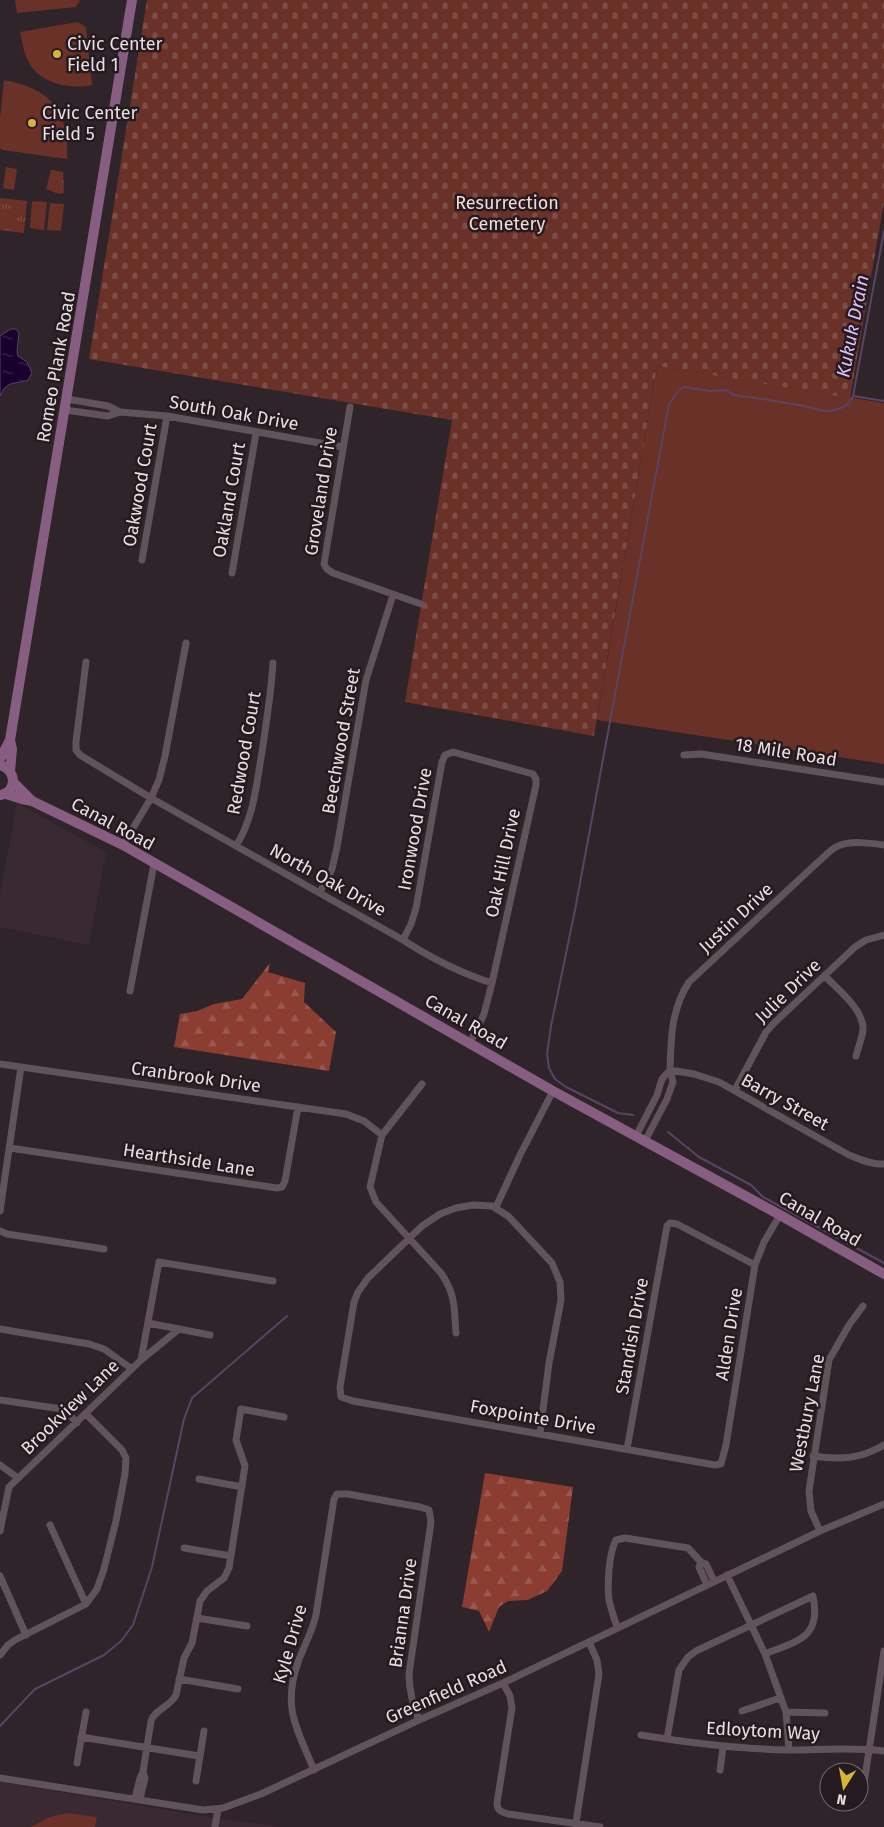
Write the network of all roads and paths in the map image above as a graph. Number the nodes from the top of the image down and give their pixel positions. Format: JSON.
{"nodes":[{"id":1,"x":132,"y":0,"type":"edge"},
{"id":2,"x":66,"y":405,"type":"junction"},
{"id":3,"x":350,"y":407,"type":"dead end"},
{"id":4,"x":120,"y":412,"type":"junction"},
{"id":5,"x":167,"y":416,"type":"junction"},
{"id":6,"x":256,"y":432,"type":"junction"},
{"id":7,"x":343,"y":447,"type":"junction"},
{"id":8,"x":142,"y":560,"type":"dead end"},
{"id":9,"x":232,"y":573,"type":"dead end"},
{"id":10,"x":393,"y":594,"type":"junction"},
{"id":11,"x":421,"y":604,"type":"dead end"},
{"id":12,"x":186,"y":643,"type":"dead end"},
{"id":13,"x":86,"y":662,"type":"dead end"},
{"id":14,"x":273,"y":663,"type":"dead end"},
{"id":15,"x":10,"y":740,"type":"junction"},
{"id":16,"x":447,"y":753,"type":"joint"},
{"id":17,"x":684,"y":755,"type":"dead end"},
{"id":18,"x":0,"y":759,"type":"edge"},
{"id":19,"x":0,"y":766,"type":"edge"},
{"id":20,"x":10,"y":771,"type":"junction"},
{"id":21,"x":13,"y":782,"type":"junction"},
{"id":22,"x":884,"y":782,"type":"edge"},
{"id":23,"x":2,"y":796,"type":"edge"},
{"id":24,"x":151,"y":798,"type":"junction"},
{"id":25,"x":32,"y":800,"type":"junction"},
{"id":26,"x":884,"y":845,"type":"edge"},
{"id":27,"x":122,"y":846,"type":"junction"},
{"id":28,"x":236,"y":846,"type":"junction"},
{"id":29,"x":154,"y":864,"type":"junction"},
{"id":30,"x":320,"y":892,"type":"junction"},
{"id":31,"x":884,"y":935,"type":"edge"},
{"id":32,"x":403,"y":940,"type":"junction"},
{"id":33,"x":825,"y":976,"type":"junction"},
{"id":34,"x":492,"y":983,"type":"junction"},
{"id":35,"x":130,"y":991,"type":"dead end"},
{"id":36,"x":470,"y":1043,"type":"junction"},
{"id":37,"x":856,"y":1056,"type":"dead end"},
{"id":38,"x":0,"y":1064,"type":"edge"},
{"id":39,"x":21,"y":1067,"type":"junction"},
{"id":40,"x":670,"y":1070,"type":"junction"},
{"id":41,"x":422,"y":1084,"type":"dead end"},
{"id":42,"x":735,"y":1090,"type":"junction"},
{"id":43,"x":553,"y":1091,"type":"junction"},
{"id":44,"x":298,"y":1107,"type":"junction"},
{"id":45,"x":645,"y":1118,"type":"junction"},
{"id":46,"x":655,"y":1122,"type":"junction"},
{"id":47,"x":382,"y":1135,"type":"junction"},
{"id":48,"x":641,"y":1138,"type":"junction"},
{"id":49,"x":10,"y":1148,"type":"junction"},
{"id":50,"x":884,"y":1164,"type":"edge"},
{"id":51,"x":496,"y":1208,"type":"junction"},
{"id":52,"x":0,"y":1211,"type":"edge"},
{"id":53,"x":780,"y":1214,"type":"junction"},
{"id":54,"x":0,"y":1231,"type":"edge"},
{"id":55,"x":410,"y":1237,"type":"junction"},
{"id":56,"x":104,"y":1249,"type":"dead end"},
{"id":57,"x":755,"y":1265,"type":"junction"},
{"id":58,"x":884,"y":1274,"type":"edge"},
{"id":59,"x":273,"y":1281,"type":"dead end"},
{"id":60,"x":863,"y":1306,"type":"dead end"},
{"id":61,"x":148,"y":1323,"type":"junction"},
{"id":62,"x":0,"y":1329,"type":"edge"},
{"id":63,"x":178,"y":1329,"type":"junction"},
{"id":64,"x":456,"y":1333,"type":"dead end"},
{"id":65,"x":210,"y":1335,"type":"dead end"},
{"id":66,"x":141,"y":1360,"type":"junction"},
{"id":67,"x":132,"y":1369,"type":"junction"},
{"id":68,"x":0,"y":1400,"type":"edge"},
{"id":69,"x":86,"y":1414,"type":"junction"},
{"id":70,"x":284,"y":1417,"type":"dead end"},
{"id":71,"x":76,"y":1423,"type":"junction"},
{"id":72,"x":540,"y":1434,"type":"junction"},
{"id":73,"x":884,"y":1445,"type":"edge"},
{"id":74,"x":627,"y":1449,"type":"junction"},
{"id":75,"x":814,"y":1456,"type":"junction"},
{"id":76,"x":721,"y":1464,"type":"joint"},
{"id":77,"x":0,"y":1466,"type":"edge"},
{"id":78,"x":18,"y":1478,"type":"junction"},
{"id":79,"x":199,"y":1479,"type":"dead end"},
{"id":80,"x":242,"y":1487,"type":"junction"},
{"id":81,"x":884,"y":1504,"type":"edge"},
{"id":82,"x":2,"y":1510,"type":"edge"},
{"id":83,"x":428,"y":1510,"type":"joint"},
{"id":84,"x":50,"y":1525,"type":"dead end"},
{"id":85,"x":0,"y":1531,"type":"edge"},
{"id":86,"x":820,"y":1532,"type":"junction"},
{"id":87,"x":184,"y":1548,"type":"dead end"},
{"id":88,"x":231,"y":1556,"type":"junction"},
{"id":89,"x":727,"y":1575,"type":"junction"},
{"id":90,"x":0,"y":1576,"type":"edge"},
{"id":91,"x":711,"y":1583,"type":"junction"},
{"id":92,"x":86,"y":1604,"type":"junction"},
{"id":93,"x":197,"y":1618,"type":"junction"},
{"id":94,"x":751,"y":1624,"type":"junction"},
{"id":95,"x":247,"y":1626,"type":"dead end"},
{"id":96,"x":617,"y":1627,"type":"junction"},
{"id":97,"x":26,"y":1635,"type":"junction"},
{"id":98,"x":589,"y":1642,"type":"junction"},
{"id":99,"x":884,"y":1651,"type":"edge"},
{"id":100,"x":765,"y":1654,"type":"junction"},
{"id":101,"x":0,"y":1655,"type":"edge"},
{"id":102,"x":179,"y":1679,"type":"junction"},
{"id":103,"x":503,"y":1683,"type":"junction"},
{"id":104,"x":238,"y":1689,"type":"dead end"},
{"id":105,"x":780,"y":1698,"type":"junction"},
{"id":106,"x":742,"y":1711,"type":"dead end"},
{"id":107,"x":86,"y":1712,"type":"dead end"},
{"id":108,"x":786,"y":1712,"type":"junction"},
{"id":109,"x":825,"y":1712,"type":"dead end"},
{"id":110,"x":419,"y":1720,"type":"junction"},
{"id":111,"x":204,"y":1731,"type":"dead end"},
{"id":112,"x":641,"y":1735,"type":"dead end"},
{"id":113,"x":81,"y":1737,"type":"junction"},
{"id":114,"x":667,"y":1739,"type":"junction"},
{"id":115,"x":147,"y":1747,"type":"junction"},
{"id":116,"x":723,"y":1747,"type":"junction"},
{"id":117,"x":869,"y":1749,"type":"junction"},
{"id":118,"x":789,"y":1750,"type":"junction"},
{"id":119,"x":884,"y":1751,"type":"edge"},
{"id":120,"x":200,"y":1756,"type":"junction"},
{"id":121,"x":867,"y":1762,"type":"edge"},
{"id":122,"x":77,"y":1763,"type":"dead end"},
{"id":123,"x":314,"y":1770,"type":"junction"},
{"id":124,"x":720,"y":1770,"type":"dead end"},
{"id":125,"x":0,"y":1778,"type":"edge"},
{"id":126,"x":196,"y":1781,"type":"dead end"},
{"id":127,"x":138,"y":1798,"type":"junction"},
{"id":128,"x":218,"y":1809,"type":"junction"},
{"id":129,"x":576,"y":1823,"type":"junction"},
{"id":130,"x":215,"y":1827,"type":"edge"},
{"id":131,"x":600,"y":1827,"type":"edge"}],
"edges":[{"from":1,"to":2,"type":"street","name":"Romeo Plank Road"},
{"from":2,"to":4,"type":"street","name":"South Oak Drive"},
{"from":2,"to":4,"type":"street","name":"South Oak Drive"},
{"from":2,"to":15,"type":"street","name":"Romeo Plank Road"},
{"from":3,"to":7,"type":"street","name":"Groveland Drive"},
{"from":4,"to":5,"type":"street","name":"South Oak Drive"},
{"from":5,"to":6,"type":"street","name":"South Oak Drive"},
{"from":5,"to":8,"type":"street","name":"Oakwood Court"},
{"from":6,"to":7,"type":"street","name":"South Oak Drive"},
{"from":6,"to":9,"type":"street","name":"Oakland Court"},
{"from":7,"to":10,"type":"street","name":"Groveland Drive"},
{"from":10,"to":11,"type":"street","name":"Groveland Drive"},
{"from":10,"to":30,"type":"street","name":"Beechwood Street"},
{"from":12,"to":24,"type":"street"},
{"from":13,"to":24,"type":"street","name":"North Oak Drive"},
{"from":14,"to":28,"type":"street","name":"Redwood Court"},
{"from":15,"to":18,"type":"street","name":"Romeo Plank Road"},
{"from":15,"to":20,"type":"street","name":"Romeo Plank Road"},
{"from":16,"to":32,"type":"street","name":"Ironwood Drive"},
{"from":16,"to":34,"type":"street","name":"Oak Hill Drive"},
{"from":17,"to":22,"type":"street","name":"18 Mile Road"},
{"from":19,"to":20,"type":"street"},
{"from":20,"to":21,"type":"street","name":"Romeo Plank Road"},
{"from":21,"to":23,"type":"street"},
{"from":21,"to":25,"type":"street","name":"Canal Road"},
{"from":23,"to":25,"type":"street","name":"Canal Road"},
{"from":24,"to":27,"type":"street"},
{"from":24,"to":28,"type":"street","name":"North Oak Drive"},
{"from":25,"to":27,"type":"street","name":"Canal Road"},
{"from":26,"to":40,"type":"street","name":"Justin Drive"},
{"from":27,"to":29,"type":"street","name":"Canal Road"},
{"from":28,"to":30,"type":"street","name":"North Oak Drive"},
{"from":29,"to":35,"type":"street"},
{"from":29,"to":36,"type":"street","name":"Canal Road"},
{"from":30,"to":32,"type":"street","name":"North Oak Drive"},
{"from":31,"to":33,"type":"street","name":"Julie Drive"},
{"from":32,"to":34,"type":"street","name":"North Oak Drive"},
{"from":33,"to":37,"type":"street"},
{"from":33,"to":42,"type":"street","name":"Julie Drive"},
{"from":34,"to":36,"type":"street","name":"Oak Hill Drive"},
{"from":36,"to":43,"type":"street","name":"Canal Road"},
{"from":38,"to":39,"type":"street","name":"Cranbrook Drive"},
{"from":39,"to":44,"type":"street","name":"Cranbrook Drive"},
{"from":39,"to":49,"type":"street"},
{"from":40,"to":42,"type":"street","name":"Barry Street"},
{"from":40,"to":45,"type":"street","name":"Justin Drive"},
{"from":40,"to":46,"type":"street","name":"Justin Drive"},
{"from":41,"to":47,"type":"street"},
{"from":42,"to":50,"type":"street","name":"Barry Street"},
{"from":43,"to":48,"type":"street","name":"Canal Road"},
{"from":43,"to":51,"type":"street"},
{"from":44,"to":47,"type":"street","name":"Cranbrook Drive"},
{"from":44,"to":49,"type":"street","name":"Hearthside Lane"},
{"from":45,"to":46,"type":"street"},
{"from":45,"to":48,"type":"street","name":"Justin Drive"},
{"from":46,"to":48,"type":"street","name":"Justin Drive"},
{"from":47,"to":55,"type":"street"},
{"from":48,"to":53,"type":"street","name":"Canal Road"},
{"from":49,"to":52,"type":"street"},
{"from":51,"to":55,"type":"street"},
{"from":51,"to":72,"type":"street"},
{"from":53,"to":57,"type":"street","name":"Alden Drive"},
{"from":53,"to":58,"type":"street","name":"Canal Road"},
{"from":54,"to":56,"type":"street"},
{"from":55,"to":64,"type":"street"},
{"from":55,"to":72,"type":"street","name":"Foxpointe Drive"},
{"from":57,"to":74,"type":"street","name":"Standish Drive"},
{"from":57,"to":76,"type":"street","name":"Alden Drive"},
{"from":59,"to":61,"type":"street","name":"Brookview Lane"},
{"from":60,"to":75,"type":"street","name":"Westbury Lane"},
{"from":61,"to":63,"type":"street"},
{"from":61,"to":66,"type":"street","name":"Brookview Lane"},
{"from":62,"to":67,"type":"street"},
{"from":63,"to":65,"type":"street"},
{"from":63,"to":66,"type":"street","name":"Brookview Lane"},
{"from":66,"to":67,"type":"street","name":"Brookview Lane"},
{"from":67,"to":69,"type":"street","name":"Brookview Lane"},
{"from":68,"to":71,"type":"street"},
{"from":69,"to":71,"type":"street","name":"Brookview Lane"},
{"from":69,"to":92,"type":"street"},
{"from":70,"to":80,"type":"street"},
{"from":71,"to":78,"type":"street","name":"Brookview Lane"},
{"from":72,"to":74,"type":"street","name":"Foxpointe Drive"},
{"from":73,"to":75,"type":"street"},
{"from":74,"to":76,"type":"street","name":"Foxpointe Drive"},
{"from":75,"to":86,"type":"street","name":"Westbury Lane"},
{"from":77,"to":78,"type":"street"},
{"from":78,"to":82,"type":"street","name":"Brookview Lane"},
{"from":79,"to":80,"type":"street"},
{"from":80,"to":88,"type":"street"},
{"from":81,"to":86,"type":"street","name":"Greenfield Road"},
{"from":82,"to":85,"type":"street","name":"Brookview Lane"},
{"from":83,"to":110,"type":"street","name":"Brianna Drive"},
{"from":83,"to":123,"type":"street","name":"Kyle Drive"},
{"from":84,"to":92,"type":"street"},
{"from":86,"to":89,"type":"street","name":"Greenfield Road"},
{"from":87,"to":88,"type":"street"},
{"from":88,"to":93,"type":"street"},
{"from":89,"to":91,"type":"street","name":"Greenfield Road"},
{"from":89,"to":94,"type":"street"},
{"from":90,"to":97,"type":"street"},
{"from":91,"to":96,"type":"street","name":"Greenfield Road"},
{"from":91,"to":96,"type":"street"},
{"from":92,"to":97,"type":"street"},
{"from":93,"to":95,"type":"street"},
{"from":93,"to":102,"type":"street"},
{"from":94,"to":100,"type":"street"},
{"from":94,"to":100,"type":"street"},
{"from":94,"to":114,"type":"street"},
{"from":96,"to":98,"type":"street","name":"Greenfield Road"},
{"from":97,"to":101,"type":"street"},
{"from":98,"to":103,"type":"street","name":"Greenfield Road"},
{"from":98,"to":129,"type":"street"},
{"from":99,"to":117,"type":"street"},
{"from":100,"to":105,"type":"street"},
{"from":102,"to":104,"type":"street"},
{"from":102,"to":115,"type":"street"},
{"from":103,"to":110,"type":"street","name":"Greenfield Road"},
{"from":103,"to":129,"type":"street"},
{"from":105,"to":106,"type":"street"},
{"from":105,"to":108,"type":"street"},
{"from":107,"to":113,"type":"street"},
{"from":108,"to":109,"type":"street"},
{"from":108,"to":118,"type":"street"},
{"from":110,"to":123,"type":"street","name":"Greenfield Road"},
{"from":111,"to":120,"type":"street"},
{"from":112,"to":114,"type":"street","name":"Edloytom Way"},
{"from":113,"to":115,"type":"street"},
{"from":113,"to":122,"type":"street"},
{"from":114,"to":116,"type":"street","name":"Edloytom Way"},
{"from":115,"to":120,"type":"street"},
{"from":115,"to":127,"type":"street"},
{"from":116,"to":118,"type":"street","name":"Edloytom Way"},
{"from":116,"to":124,"type":"street"},
{"from":117,"to":118,"type":"street","name":"Edloytom Way"},
{"from":117,"to":119,"type":"street","name":"Edloytom Way"},
{"from":117,"to":121,"type":"street"},
{"from":120,"to":126,"type":"street"},
{"from":123,"to":128,"type":"street","name":"Greenfield Road"},
{"from":125,"to":127,"type":"street","name":"Greenfield Road"},
{"from":127,"to":128,"type":"street","name":"Greenfield Road"},
{"from":128,"to":130,"type":"street"},
{"from":129,"to":131,"type":"street"}]}
